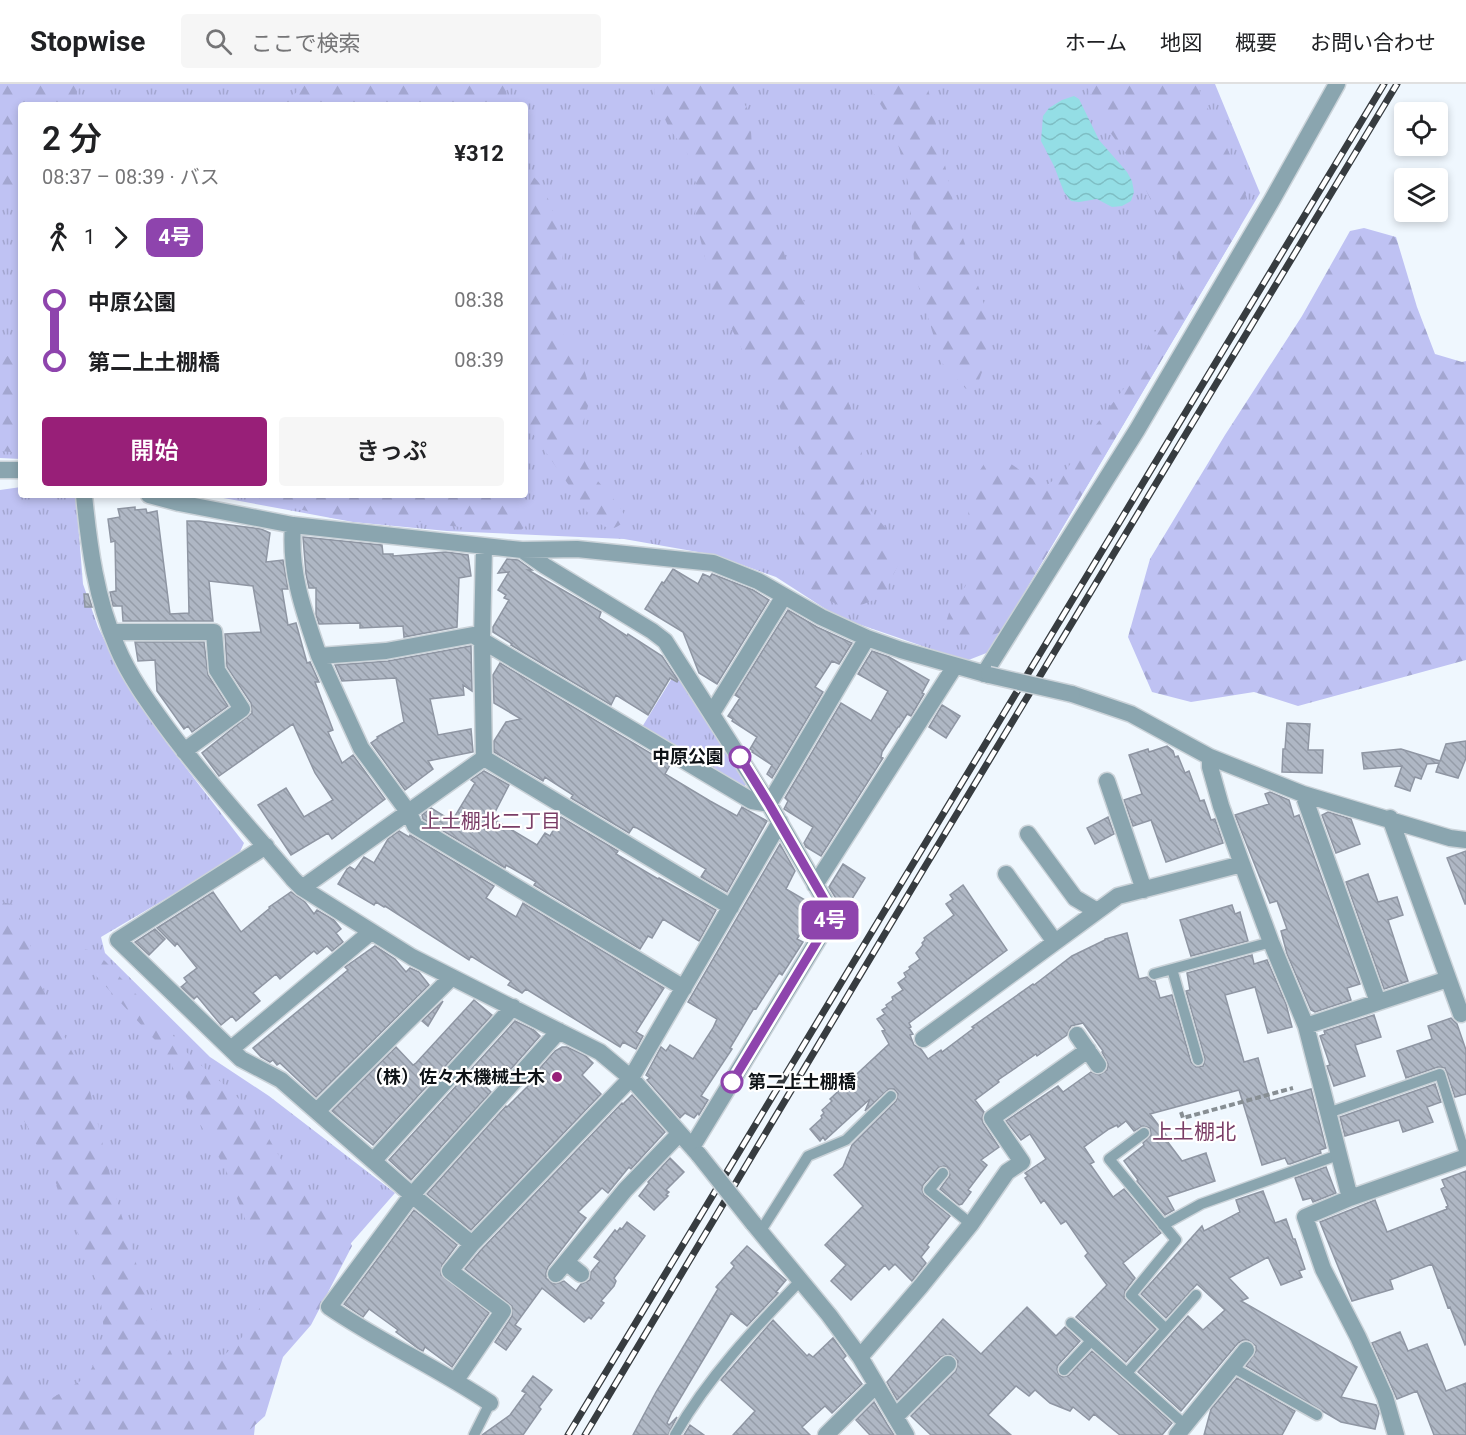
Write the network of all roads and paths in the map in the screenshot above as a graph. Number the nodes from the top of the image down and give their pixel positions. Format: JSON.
{"nodes":[{"id":1,"x":1338,"y":84,"type":"edge"},
{"id":2,"x":0,"y":470,"type":"edge"},
{"id":3,"x":18,"y":470,"type":"edge"},
{"id":4,"x":84,"y":498,"type":"edge"},
{"id":5,"x":160,"y":498,"type":"edge"},
{"id":6,"x":293,"y":525,"type":"junction"},
{"id":7,"x":484,"y":546,"type":"junction"},
{"id":8,"x":522,"y":550,"type":"junction"},
{"id":9,"x":784,"y":596,"type":"junction"},
{"id":10,"x":111,"y":632,"type":"junction"},
{"id":11,"x":867,"y":638,"type":"junction"},
{"id":12,"x":482,"y":639,"type":"junction"},
{"id":13,"x":320,"y":656,"type":"junction"},
{"id":14,"x":955,"y":666,"type":"junction"},
{"id":15,"x":986,"y":675,"type":"junction"},
{"id":16,"x":711,"y":713,"type":"junction"},
{"id":17,"x":184,"y":751,"type":"junction"},
{"id":18,"x":1210,"y":757,"type":"junction"},
{"id":19,"x":484,"y":758,"type":"junction"},
{"id":20,"x":1107,"y":781,"type":"dead end"},
{"id":21,"x":1304,"y":794,"type":"junction"},
{"id":22,"x":769,"y":804,"type":"junction"},
{"id":23,"x":409,"y":813,"type":"junction"},
{"id":24,"x":1390,"y":818,"type":"junction"},
{"id":25,"x":780,"y":822,"type":"junction"},
{"id":26,"x":1028,"y":834,"type":"dead end"},
{"id":27,"x":1466,"y":840,"type":"edge"},
{"id":28,"x":266,"y":846,"type":"junction"},
{"id":29,"x":1242,"y":864,"type":"junction"},
{"id":30,"x":1006,"y":874,"type":"dead end"},
{"id":31,"x":815,"y":885,"type":"junction"},
{"id":32,"x":302,"y":888,"type":"junction"},
{"id":33,"x":1144,"y":890,"type":"junction"},
{"id":34,"x":731,"y":907,"type":"junction"},
{"id":35,"x":1097,"y":911,"type":"junction"},
{"id":36,"x":371,"y":932,"type":"junction"},
{"id":37,"x":1055,"y":942,"type":"junction"},
{"id":38,"x":1271,"y":942,"type":"junction"},
{"id":39,"x":1172,"y":969,"type":"junction"},
{"id":40,"x":1154,"y":974,"type":"dead end"},
{"id":41,"x":451,"y":978,"type":"junction"},
{"id":42,"x":1448,"y":979,"type":"junction"},
{"id":43,"x":684,"y":988,"type":"junction"},
{"id":44,"x":1377,"y":1002,"type":"junction"},
{"id":45,"x":513,"y":1007,"type":"junction"},
{"id":46,"x":1461,"y":1014,"type":"dead end"},
{"id":47,"x":1306,"y":1026,"type":"junction"},
{"id":48,"x":559,"y":1031,"type":"junction"},
{"id":49,"x":1077,"y":1035,"type":"dead end"},
{"id":50,"x":923,"y":1039,"type":"dead end"},
{"id":51,"x":231,"y":1049,"type":"junction"},
{"id":52,"x":1088,"y":1050,"type":"junction"},
{"id":53,"x":1198,"y":1060,"type":"dead end"},
{"id":54,"x":1098,"y":1065,"type":"dead end"},
{"id":55,"x":631,"y":1078,"type":"junction"},
{"id":56,"x":1293,"y":1088,"type":"dead end"},
{"id":57,"x":891,"y":1096,"type":"dead end"},
{"id":58,"x":317,"y":1111,"type":"junction"},
{"id":59,"x":1181,"y":1112,"type":"dead end"},
{"id":60,"x":1328,"y":1113,"type":"junction"},
{"id":61,"x":1144,"y":1133,"type":"dead end"},
{"id":62,"x":679,"y":1134,"type":"junction"},
{"id":63,"x":696,"y":1151,"type":"junction"},
{"id":64,"x":1338,"y":1155,"type":"junction"},
{"id":65,"x":1466,"y":1157,"type":"edge"},
{"id":66,"x":374,"y":1160,"type":"junction"},
{"id":67,"x":943,"y":1173,"type":"dead end"},
{"id":68,"x":412,"y":1195,"type":"junction"},
{"id":69,"x":1350,"y":1198,"type":"junction"},
{"id":70,"x":971,"y":1224,"type":"junction"},
{"id":71,"x":1163,"y":1225,"type":"junction"},
{"id":72,"x":757,"y":1227,"type":"junction"},
{"id":73,"x":472,"y":1244,"type":"junction"},
{"id":74,"x":581,"y":1274,"type":"dead end"},
{"id":75,"x":800,"y":1281,"type":"junction"},
{"id":76,"x":1196,"y":1295,"type":"dead end"},
{"id":77,"x":1071,"y":1323,"type":"dead end"},
{"id":78,"x":1165,"y":1328,"type":"junction"},
{"id":79,"x":1091,"y":1341,"type":"junction"},
{"id":80,"x":1246,"y":1350,"type":"dead end"},
{"id":81,"x":860,"y":1357,"type":"junction"},
{"id":82,"x":948,"y":1364,"type":"dead end"},
{"id":83,"x":1232,"y":1367,"type":"junction"},
{"id":84,"x":1064,"y":1370,"type":"dead end"},
{"id":85,"x":1127,"y":1373,"type":"junction"},
{"id":86,"x":456,"y":1380,"type":"junction"},
{"id":87,"x":876,"y":1385,"type":"junction"},
{"id":88,"x":490,"y":1403,"type":"joint"},
{"id":89,"x":1317,"y":1415,"type":"dead end"},
{"id":90,"x":895,"y":1417,"type":"junction"},
{"id":91,"x":1181,"y":1430,"type":"edge"},
{"id":92,"x":474,"y":1435,"type":"edge"},
{"id":93,"x":675,"y":1435,"type":"edge"},
{"id":94,"x":826,"y":1435,"type":"edge"},
{"id":95,"x":906,"y":1435,"type":"edge"},
{"id":96,"x":1396,"y":1435,"type":"edge"}],
"edges":[{"from":1,"to":15,"type":"street"},
{"from":2,"to":3,"type":"street"},
{"from":4,"to":10,"type":"street"},
{"from":5,"to":6,"type":"street"},
{"from":6,"to":7,"type":"street"},
{"from":6,"to":13,"type":"street"},
{"from":7,"to":8,"type":"street"},
{"from":7,"to":12,"type":"street"},
{"from":8,"to":9,"type":"street"},
{"from":8,"to":16,"type":"street"},
{"from":9,"to":11,"type":"street"},
{"from":9,"to":16,"type":"street"},
{"from":10,"to":17,"type":"street"},
{"from":10,"to":17,"type":"street"},
{"from":11,"to":14,"type":"street"},
{"from":11,"to":22,"type":"street"},
{"from":12,"to":13,"type":"street"},
{"from":12,"to":19,"type":"street"},
{"from":12,"to":22,"type":"street"},
{"from":13,"to":23,"type":"street"},
{"from":14,"to":15,"type":"street"},
{"from":14,"to":31,"type":"street"},
{"from":15,"to":18,"type":"street","bridge":true},
{"from":16,"to":22,"type":"street"},
{"from":17,"to":28,"type":"street"},
{"from":18,"to":21,"type":"street"},
{"from":18,"to":29,"type":"street"},
{"from":19,"to":23,"type":"street"},
{"from":19,"to":34,"type":"street"},
{"from":20,"to":33,"type":"street"},
{"from":21,"to":24,"type":"street"},
{"from":21,"to":44,"type":"street"},
{"from":22,"to":25,"type":"street"},
{"from":23,"to":32,"type":"street"},
{"from":23,"to":43,"type":"street"},
{"from":24,"to":27,"type":"street"},
{"from":24,"to":42,"type":"street"},
{"from":25,"to":31,"type":"street"},
{"from":25,"to":34,"type":"street"},
{"from":26,"to":35,"type":"street"},
{"from":28,"to":32,"type":"street"},
{"from":28,"to":51,"type":"street"},
{"from":29,"to":33,"type":"street"},
{"from":29,"to":38,"type":"street"},
{"from":30,"to":37,"type":"street"},
{"from":31,"to":63,"type":"street"},
{"from":32,"to":36,"type":"street"},
{"from":33,"to":35,"type":"street"},
{"from":34,"to":43,"type":"street"},
{"from":35,"to":37,"type":"street"},
{"from":36,"to":41,"type":"street"},
{"from":36,"to":51,"type":"street"},
{"from":37,"to":50,"type":"street"},
{"from":38,"to":39,"type":"lane"},
{"from":38,"to":47,"type":"street"},
{"from":39,"to":40,"type":"lane"},
{"from":39,"to":53,"type":"lane"},
{"from":41,"to":45,"type":"street"},
{"from":41,"to":58,"type":"street"},
{"from":42,"to":44,"type":"street"},
{"from":42,"to":46,"type":"street"},
{"from":43,"to":55,"type":"street"},
{"from":44,"to":47,"type":"street"},
{"from":45,"to":48,"type":"street"},
{"from":45,"to":66,"type":"street"},
{"from":47,"to":60,"type":"street"},
{"from":48,"to":55,"type":"street"},
{"from":48,"to":68,"type":"street"},
{"from":49,"to":52,"type":"street"},
{"from":51,"to":58,"type":"street"},
{"from":52,"to":54,"type":"street"},
{"from":52,"to":70,"type":"street"},
{"from":55,"to":62,"type":"street"},
{"from":55,"to":73,"type":"street"},
{"from":56,"to":59,"type":"path"},
{"from":57,"to":72,"type":"lane"},
{"from":58,"to":66,"type":"street"},
{"from":60,"to":64,"type":"street"},
{"from":60,"to":65,"type":"lane"},
{"from":61,"to":71,"type":"lane"},
{"from":62,"to":63,"type":"street"},
{"from":62,"to":74,"type":"street"},
{"from":63,"to":72,"type":"street","bridge":true},
{"from":64,"to":69,"type":"street"},
{"from":64,"to":71,"type":"lane"},
{"from":65,"to":69,"type":"street"},
{"from":66,"to":68,"type":"street"},
{"from":67,"to":70,"type":"lane"},
{"from":68,"to":73,"type":"street"},
{"from":68,"to":86,"type":"street"},
{"from":69,"to":96,"type":"street"},
{"from":70,"to":81,"type":"street"},
{"from":71,"to":78,"type":"lane"},
{"from":72,"to":75,"type":"street"},
{"from":73,"to":86,"type":"street"},
{"from":75,"to":81,"type":"street"},
{"from":75,"to":93,"type":"lane"},
{"from":76,"to":78,"type":"lane"},
{"from":77,"to":79,"type":"lane"},
{"from":78,"to":85,"type":"lane"},
{"from":79,"to":84,"type":"lane"},
{"from":79,"to":85,"type":"lane"},
{"from":80,"to":83,"type":"street"},
{"from":81,"to":87,"type":"street"},
{"from":82,"to":90,"type":"street"},
{"from":83,"to":89,"type":"lane"},
{"from":83,"to":91,"type":"street"},
{"from":85,"to":91,"type":"lane"},
{"from":86,"to":88,"type":"street"},
{"from":87,"to":90,"type":"street"},
{"from":87,"to":94,"type":"street"},
{"from":88,"to":92,"type":"lane"},
{"from":90,"to":95,"type":"street"}]}
